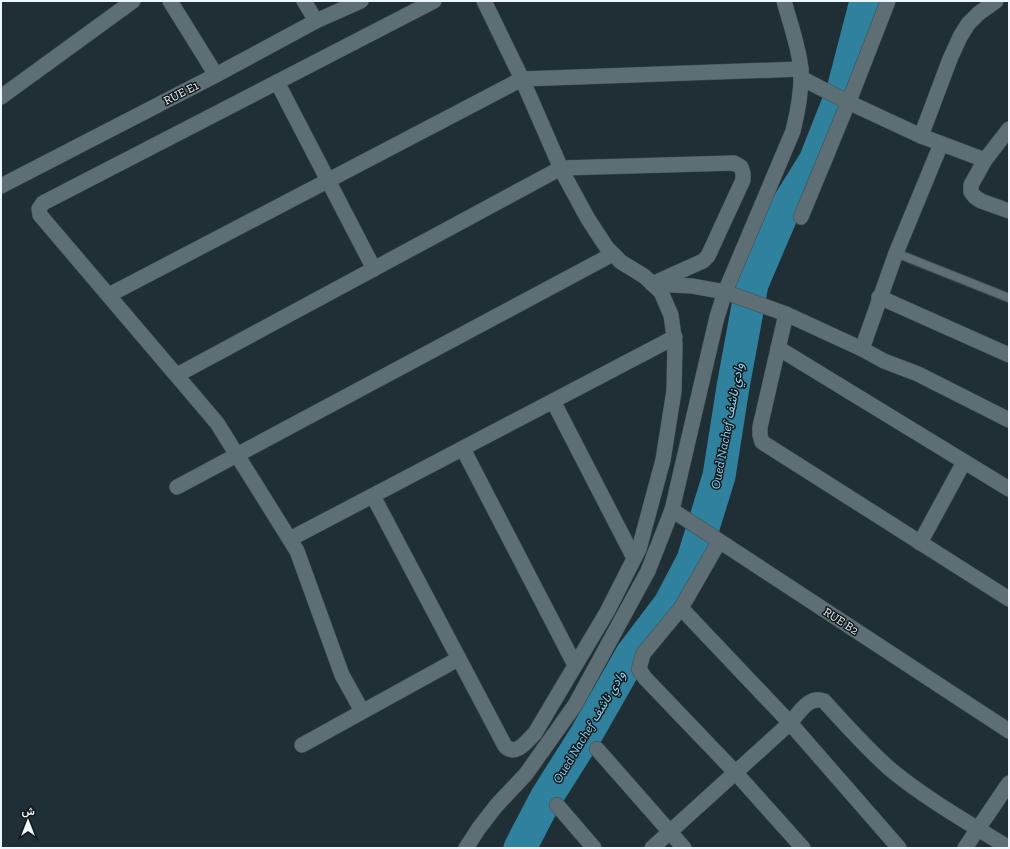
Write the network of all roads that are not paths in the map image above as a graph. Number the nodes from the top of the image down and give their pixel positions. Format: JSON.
{"nodes":[{"id":1,"x":133,"y":1,"type":"edge"},
{"id":2,"x":304,"y":1,"type":"edge"},
{"id":3,"x":361,"y":1,"type":"edge"},
{"id":4,"x":434,"y":1,"type":"edge"},
{"id":5,"x":484,"y":1,"type":"edge"},
{"id":6,"x":784,"y":1,"type":"edge"},
{"id":7,"x":888,"y":1,"type":"edge"},
{"id":8,"x":996,"y":1,"type":"edge"},
{"id":9,"x":174,"y":2,"type":"edge"},
{"id":10,"x":316,"y":21,"type":"junction"},
{"id":11,"x":801,"y":73,"type":"junction"},
{"id":12,"x":216,"y":76,"type":"junction"},
{"id":13,"x":522,"y":79,"type":"junction"},
{"id":14,"x":277,"y":82,"type":"junction"},
{"id":15,"x":1,"y":97,"type":"edge"},
{"id":16,"x":848,"y":102,"type":"junction"},
{"id":17,"x":1009,"y":129,"type":"edge"},
{"id":18,"x":921,"y":136,"type":"junction"},
{"id":19,"x":941,"y":144,"type":"junction"},
{"id":20,"x":985,"y":160,"type":"junction"},
{"id":21,"x":561,"y":168,"type":"junction"},
{"id":22,"x":328,"y":180,"type":"junction"},
{"id":23,"x":1,"y":186,"type":"edge"},
{"id":24,"x":1009,"y":211,"type":"edge"},
{"id":25,"x":801,"y":217,"type":"dead end"},
{"id":26,"x":896,"y":253,"type":"junction"},
{"id":27,"x":613,"y":254,"type":"junction"},
{"id":28,"x":374,"y":269,"type":"junction"},
{"id":29,"x":652,"y":284,"type":"junction"},
{"id":30,"x":725,"y":292,"type":"junction"},
{"id":31,"x":109,"y":295,"type":"junction"},
{"id":32,"x":879,"y":297,"type":"junction"},
{"id":33,"x":1009,"y":298,"type":"edge"},
{"id":34,"x":786,"y":314,"type":"junction"},
{"id":35,"x":674,"y":337,"type":"junction"},
{"id":36,"x":778,"y":348,"type":"junction"},
{"id":37,"x":862,"y":349,"type":"junction"},
{"id":38,"x":1009,"y":355,"type":"edge"},
{"id":39,"x":178,"y":375,"type":"junction"},
{"id":40,"x":553,"y":401,"type":"junction"},
{"id":41,"x":1009,"y":420,"type":"edge"},
{"id":42,"x":463,"y":449,"type":"junction"},
{"id":43,"x":238,"y":455,"type":"junction"},
{"id":44,"x":964,"y":462,"type":"junction"},
{"id":45,"x":177,"y":487,"type":"dead end"},
{"id":46,"x":1009,"y":490,"type":"edge"},
{"id":47,"x":373,"y":496,"type":"junction"},
{"id":48,"x":672,"y":510,"type":"junction"},
{"id":49,"x":290,"y":539,"type":"junction"},
{"id":50,"x":719,"y":542,"type":"junction"},
{"id":51,"x":920,"y":543,"type":"junction"},
{"id":52,"x":634,"y":558,"type":"junction"},
{"id":53,"x":1009,"y":599,"type":"edge"},
{"id":54,"x":681,"y":608,"type":"junction"},
{"id":55,"x":458,"y":659,"type":"junction"},
{"id":56,"x":575,"y":666,"type":"junction"},
{"id":57,"x":362,"y":712,"type":"junction"},
{"id":58,"x":790,"y":723,"type":"junction"},
{"id":59,"x":1009,"y":731,"type":"edge"},
{"id":60,"x":302,"y":745,"type":"dead end"},
{"id":61,"x":597,"y":750,"type":"dead end"},
{"id":62,"x":513,"y":751,"type":"junction"},
{"id":63,"x":735,"y":772,"type":"junction"},
{"id":64,"x":526,"y":774,"type":"junction"},
{"id":65,"x":1009,"y":783,"type":"edge"},
{"id":66,"x":557,"y":805,"type":"dead end"},
{"id":67,"x":978,"y":828,"type":"junction"},
{"id":68,"x":670,"y":832,"type":"junction"},
{"id":69,"x":466,"y":848,"type":"edge"},
{"id":70,"x":594,"y":848,"type":"edge"},
{"id":71,"x":652,"y":848,"type":"edge"},
{"id":72,"x":684,"y":848,"type":"edge"},
{"id":73,"x":803,"y":848,"type":"edge"},
{"id":74,"x":899,"y":848,"type":"edge"},
{"id":75,"x":965,"y":848,"type":"edge"},
{"id":76,"x":1009,"y":848,"type":"edge"}],
"edges":[{"from":1,"to":15,"type":"street"},
{"from":2,"to":10,"type":"street"},
{"from":3,"to":10,"type":"street","name":"RUE E1"},
{"from":4,"to":14,"type":"street"},
{"from":5,"to":13,"type":"street"},
{"from":6,"to":11,"type":"street"},
{"from":7,"to":16,"type":"street"},
{"from":8,"to":18,"type":"street"},
{"from":9,"to":12,"type":"street"},
{"from":10,"to":12,"type":"street","name":"RUE E1"},
{"from":11,"to":13,"type":"street"},
{"from":11,"to":16,"type":"street"},
{"from":11,"to":30,"type":"street"},
{"from":12,"to":23,"type":"street","name":"RUE E1"},
{"from":13,"to":21,"type":"street"},
{"from":13,"to":22,"type":"street"},
{"from":14,"to":22,"type":"street"},
{"from":14,"to":31,"type":"street"},
{"from":16,"to":18,"type":"street"},
{"from":16,"to":25,"type":"street"},
{"from":17,"to":20,"type":"street"},
{"from":18,"to":19,"type":"street"},
{"from":19,"to":20,"type":"street"},
{"from":19,"to":26,"type":"street"},
{"from":20,"to":24,"type":"street"},
{"from":21,"to":27,"type":"street"},
{"from":21,"to":28,"type":"street"},
{"from":21,"to":29,"type":"street"},
{"from":22,"to":28,"type":"street"},
{"from":22,"to":31,"type":"street"},
{"from":26,"to":32,"type":"street"},
{"from":26,"to":33,"type":"lane"},
{"from":27,"to":29,"type":"street"},
{"from":27,"to":43,"type":"street"},
{"from":28,"to":39,"type":"street"},
{"from":29,"to":30,"type":"street"},
{"from":29,"to":35,"type":"street"},
{"from":30,"to":34,"type":"street"},
{"from":30,"to":48,"type":"street"},
{"from":31,"to":39,"type":"street"},
{"from":32,"to":37,"type":"street"},
{"from":32,"to":38,"type":"street"},
{"from":34,"to":36,"type":"street"},
{"from":34,"to":37,"type":"street"},
{"from":35,"to":40,"type":"street"},
{"from":35,"to":52,"type":"street"},
{"from":36,"to":44,"type":"street"},
{"from":36,"to":51,"type":"street"},
{"from":37,"to":41,"type":"street"},
{"from":39,"to":43,"type":"street"},
{"from":40,"to":42,"type":"street"},
{"from":40,"to":52,"type":"street"},
{"from":42,"to":47,"type":"street"},
{"from":42,"to":56,"type":"street"},
{"from":43,"to":45,"type":"street"},
{"from":43,"to":49,"type":"street"},
{"from":44,"to":46,"type":"street"},
{"from":44,"to":51,"type":"street"},
{"from":47,"to":49,"type":"street"},
{"from":47,"to":55,"type":"street"},
{"from":48,"to":50,"type":"street","name":"RUE B2"},
{"from":48,"to":64,"type":"street"},
{"from":49,"to":57,"type":"street"},
{"from":50,"to":54,"type":"street"},
{"from":50,"to":59,"type":"street","name":"RUE B2"},
{"from":51,"to":53,"type":"street"},
{"from":52,"to":56,"type":"street"},
{"from":54,"to":58,"type":"street"},
{"from":54,"to":63,"type":"street"},
{"from":55,"to":57,"type":"street"},
{"from":55,"to":62,"type":"street"},
{"from":56,"to":62,"type":"street"},
{"from":57,"to":60,"type":"street"},
{"from":58,"to":63,"type":"street"},
{"from":58,"to":67,"type":"street"},
{"from":58,"to":74,"type":"street"},
{"from":61,"to":68,"type":"street"},
{"from":62,"to":64,"type":"street"},
{"from":63,"to":68,"type":"street"},
{"from":63,"to":73,"type":"street"},
{"from":64,"to":69,"type":"street"},
{"from":65,"to":67,"type":"street"},
{"from":66,"to":70,"type":"street"},
{"from":67,"to":75,"type":"street"},
{"from":67,"to":76,"type":"street"},
{"from":68,"to":71,"type":"street"},
{"from":68,"to":72,"type":"street"}]}
